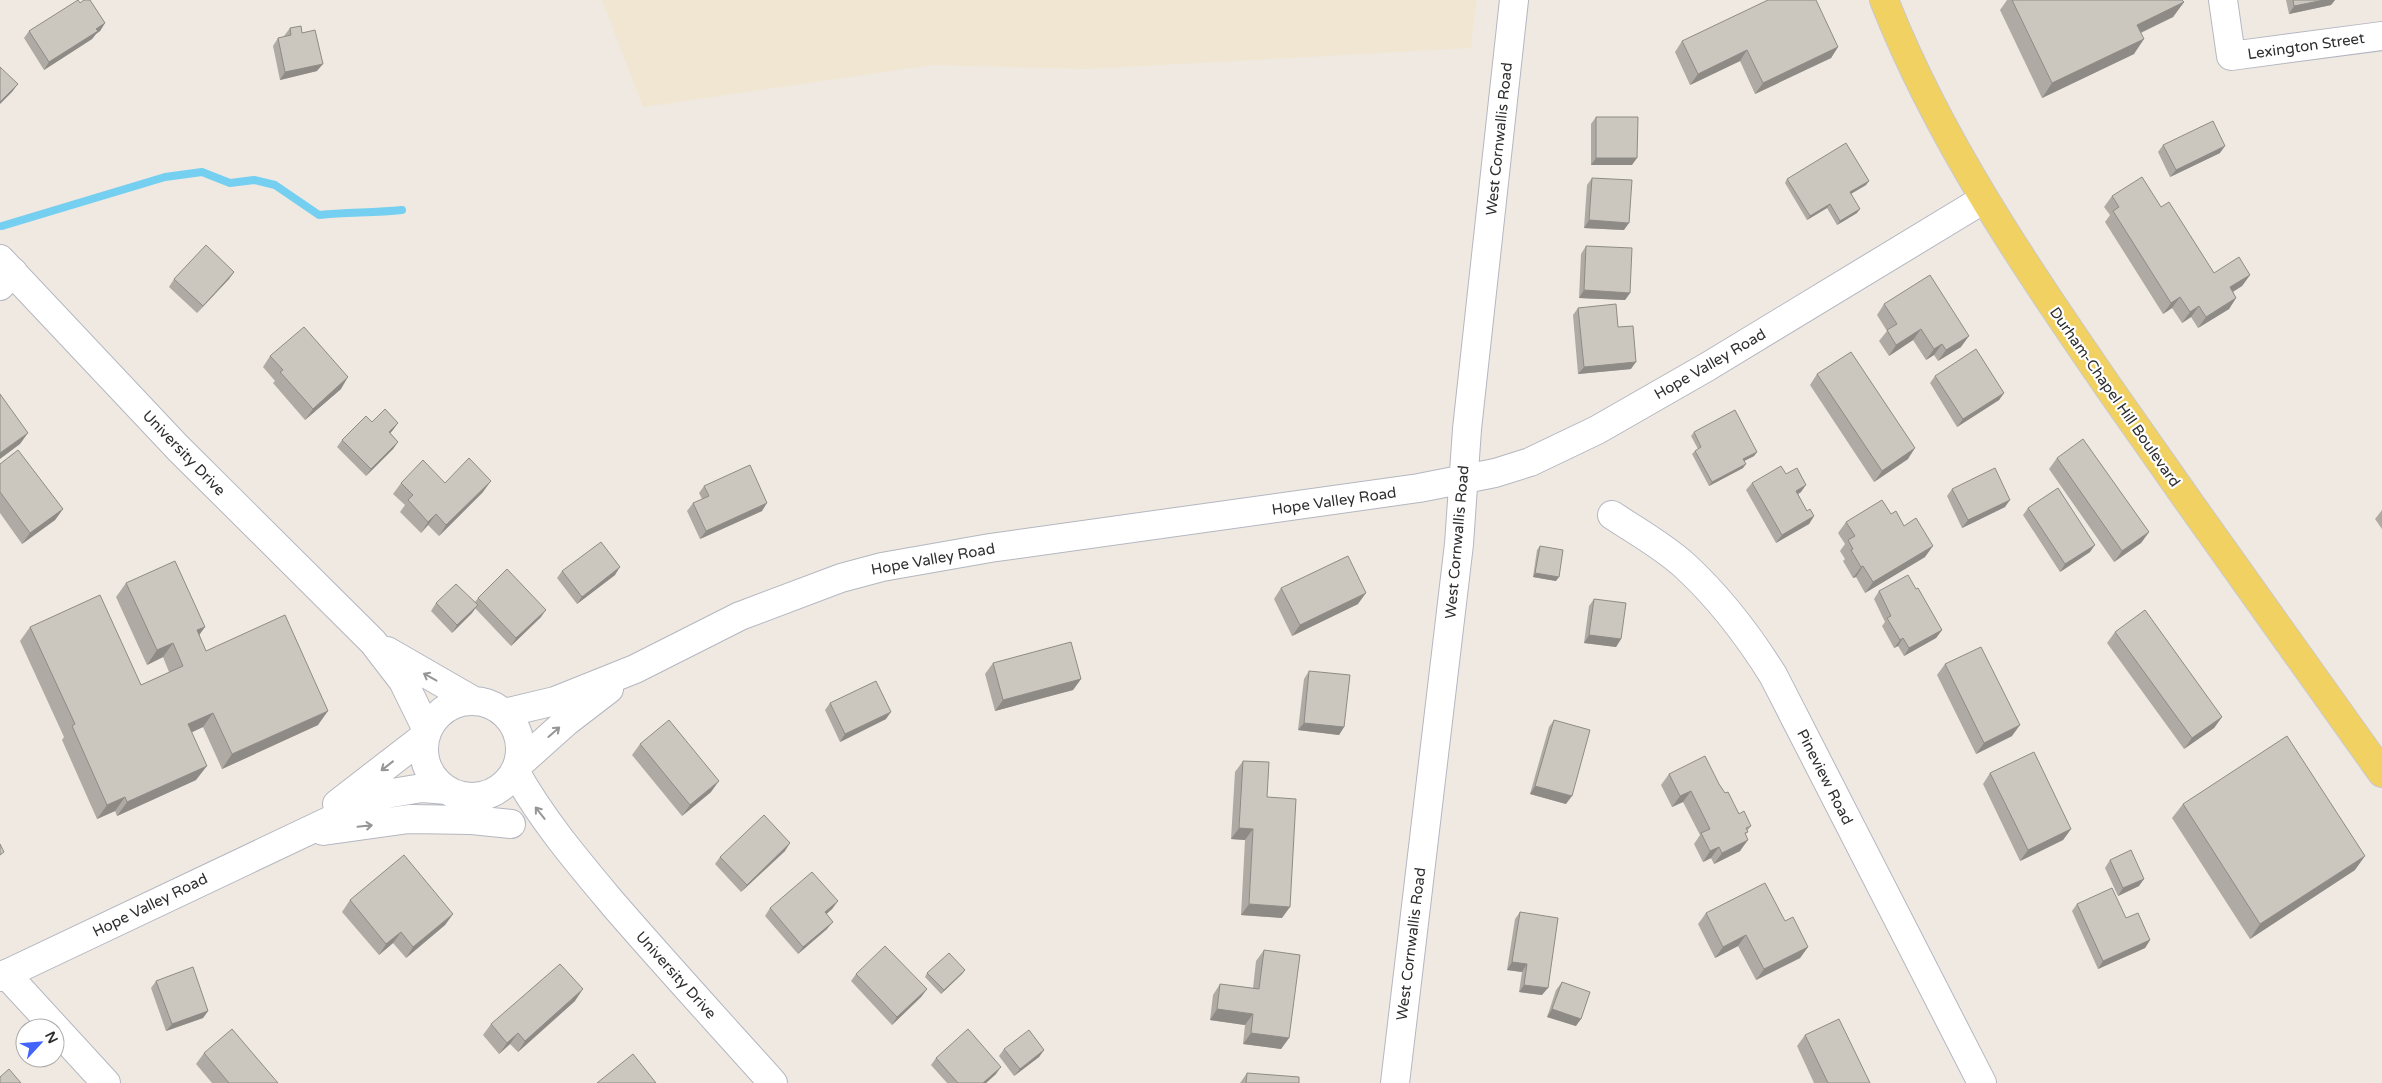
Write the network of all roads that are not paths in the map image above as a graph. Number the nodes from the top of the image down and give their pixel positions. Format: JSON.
{"nodes":[{"id":1,"x":1514,"y":0,"type":"edge"},
{"id":2,"x":1884,"y":0,"type":"edge"},
{"id":3,"x":2223,"y":0,"type":"edge"},
{"id":4,"x":2382,"y":36,"type":"edge"},
{"id":5,"x":1984,"y":199,"type":"junction"},
{"id":6,"x":4,"y":272,"type":"edge"},
{"id":7,"x":1463,"y":480,"type":"junction"},
{"id":8,"x":1612,"y":515,"type":"dead end"},
{"id":9,"x":373,"y":642,"type":"junction"},
{"id":10,"x":635,"y":669,"type":"junction"},
{"id":11,"x":472,"y":700,"type":"junction"},
{"id":12,"x":504,"y":713,"type":"junction"},
{"id":13,"x":426,"y":733,"type":"junction"},
{"id":14,"x":516,"y":768,"type":"junction"},
{"id":15,"x":2382,"y":773,"type":"edge"},
{"id":16,"x":447,"y":790,"type":"junction"},
{"id":17,"x":473,"y":797,"type":"junction"},
{"id":18,"x":511,"y":824,"type":"junction"},
{"id":19,"x":299,"y":833,"type":"junction"},
{"id":20,"x":580,"y":865,"type":"junction"},
{"id":21,"x":3,"y":975,"type":"edge"},
{"id":22,"x":106,"y":1083,"type":"edge"},
{"id":23,"x":773,"y":1083,"type":"edge"},
{"id":24,"x":1395,"y":1083,"type":"edge"},
{"id":25,"x":1982,"y":1083,"type":"edge"}],
"edges":[{"from":1,"to":7,"type":"street","name":"West Cornwallis Road"},
{"from":2,"to":5,"type":"main road","name":"Durham-Chapel Hill Boulevard"},
{"from":3,"to":4,"type":"street","name":"Lexington Street"},
{"from":5,"to":7,"type":"street","name":"Hope Valley Road"},
{"from":5,"to":15,"type":"main road","name":"Durham-Chapel Hill Boulevard"},
{"from":6,"to":9,"type":"street","name":"University Drive"},
{"from":7,"to":10,"type":"street","name":"Hope Valley Road"},
{"from":7,"to":24,"type":"street","name":"West Cornwallis Road"},
{"from":8,"to":25,"type":"street","name":"Pineview Road"},
{"from":11,"to":9,"type":"street","name":"University Drive","one_way":true},
{"from":9,"to":13,"type":"street","name":"University Drive"},
{"from":10,"to":12,"type":"street","name":"Hope Valley Road"},
{"from":14,"to":10,"type":"street","name":"Hope Valley Road","one_way":true},
{"from":11,"to":12,"type":"street"},
{"from":11,"to":13,"type":"street"},
{"from":12,"to":14,"type":"street"},
{"from":13,"to":16,"type":"street"},
{"from":13,"to":19,"type":"street","name":"Hope Valley Road","one_way":true},
{"from":14,"to":17,"type":"street"},
{"from":20,"to":14,"type":"street","name":"University Drive","one_way":true},
{"from":16,"to":17,"type":"street"},
{"from":16,"to":19,"type":"street","name":"Hope Valley Road"},
{"from":17,"to":18,"type":"street","name":"University Drive"},
{"from":19,"to":18,"type":"street","one_way":true},
{"from":18,"to":20,"type":"street","name":"University Drive"},
{"from":19,"to":21,"type":"street","name":"Hope Valley Road"},
{"from":20,"to":23,"type":"street","name":"University Drive"},
{"from":21,"to":22,"type":"street"}]}
